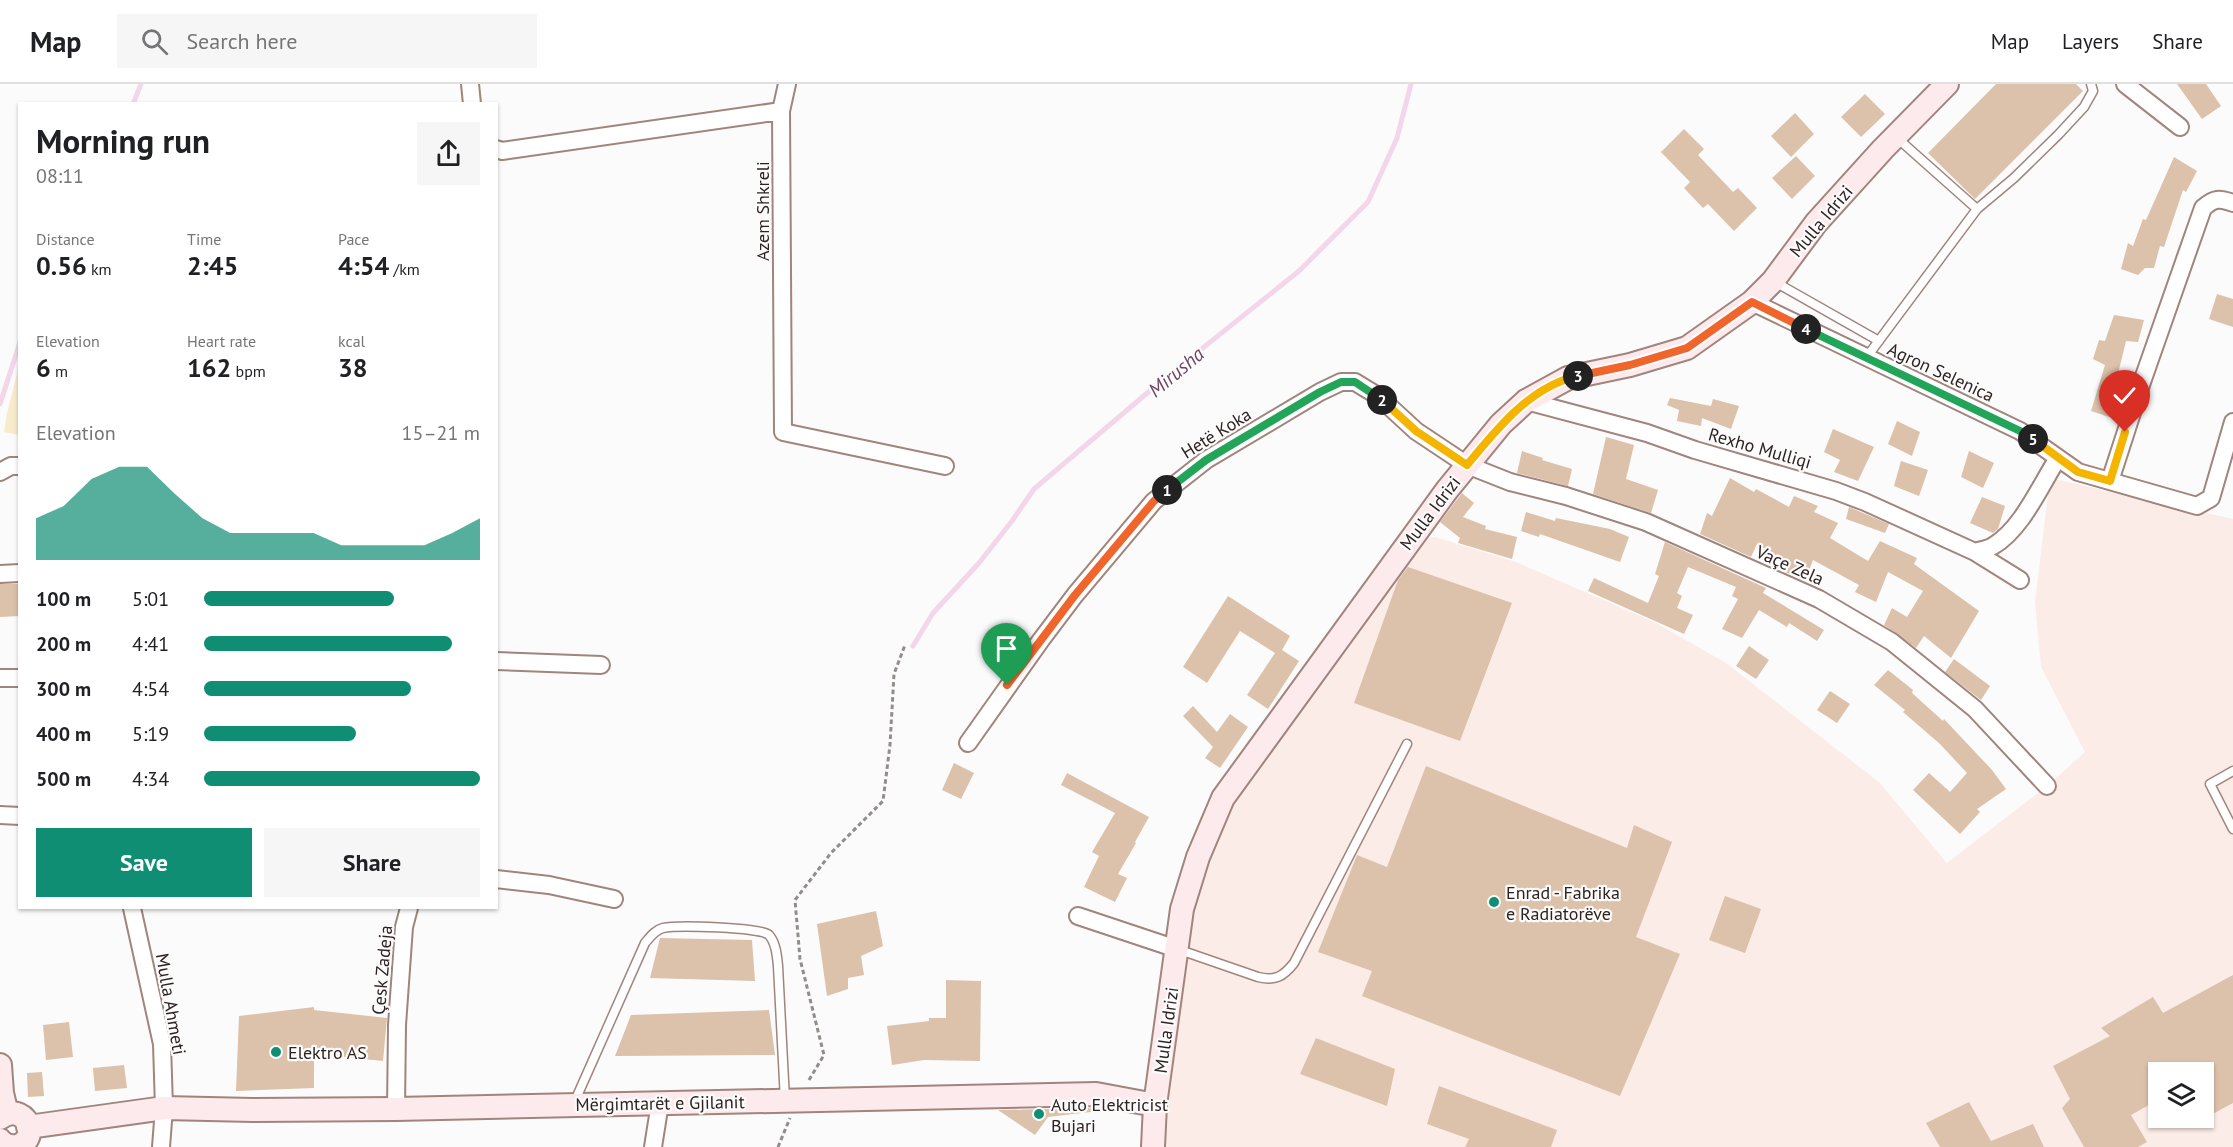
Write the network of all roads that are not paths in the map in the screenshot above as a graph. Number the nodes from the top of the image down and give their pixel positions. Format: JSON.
{"nodes":[{"id":1,"x":470,"y":84,"type":"edge"},
{"id":2,"x":787,"y":84,"type":"edge"},
{"id":3,"x":1947,"y":84,"type":"edge"},
{"id":4,"x":2091,"y":84,"type":"edge"},
{"id":5,"x":2125,"y":84,"type":"edge"},
{"id":6,"x":472,"y":102,"type":"edge"},
{"id":7,"x":781,"y":111,"type":"junction"},
{"id":8,"x":2180,"y":127,"type":"dead end"},
{"id":9,"x":1896,"y":136,"type":"junction"},
{"id":10,"x":498,"y":149,"type":"edge"},
{"id":11,"x":2233,"y":203,"type":"edge"},
{"id":12,"x":1977,"y":209,"type":"junction"},
{"id":13,"x":1773,"y":281,"type":"junction"},
{"id":14,"x":1752,"y":302,"type":"junction"},
{"id":15,"x":1878,"y":341,"type":"junction"},
{"id":16,"x":1866,"y":358,"type":"junction"},
{"id":17,"x":1526,"y":401,"type":"junction"},
{"id":18,"x":2233,"y":422,"type":"edge"},
{"id":19,"x":2058,"y":458,"type":"junction"},
{"id":20,"x":1467,"y":465,"type":"junction"},
{"id":21,"x":18,"y":466,"type":"edge"},
{"id":22,"x":945,"y":466,"type":"dead end"},
{"id":23,"x":0,"y":472,"type":"edge"},
{"id":24,"x":2110,"y":481,"type":"junction"},
{"id":25,"x":1975,"y":552,"type":"junction"},
{"id":26,"x":18,"y":573,"type":"edge"},
{"id":27,"x":0,"y":574,"type":"edge"},
{"id":28,"x":2020,"y":580,"type":"dead end"},
{"id":29,"x":498,"y":662,"type":"edge"},
{"id":30,"x":601,"y":665,"type":"dead end"},
{"id":31,"x":0,"y":678,"type":"edge"},
{"id":32,"x":18,"y":678,"type":"edge"},
{"id":33,"x":968,"y":743,"type":"dead end"},
{"id":34,"x":1407,"y":744,"type":"dead end"},
{"id":35,"x":2233,"y":771,"type":"edge"},
{"id":36,"x":2047,"y":786,"type":"dead end"},
{"id":37,"x":0,"y":815,"type":"edge"},
{"id":38,"x":18,"y":816,"type":"edge"},
{"id":39,"x":2233,"y":829,"type":"edge"},
{"id":40,"x":498,"y":879,"type":"edge"},
{"id":41,"x":614,"y":899,"type":"dead end"},
{"id":42,"x":132,"y":909,"type":"edge"},
{"id":43,"x":409,"y":909,"type":"edge"},
{"id":44,"x":1078,"y":915,"type":"dead end"},
{"id":45,"x":1177,"y":949,"type":"junction"},
{"id":46,"x":0,"y":1065,"type":"edge"},
{"id":47,"x":792,"y":1101,"type":"junction"},
{"id":48,"x":660,"y":1103,"type":"junction"},
{"id":49,"x":573,"y":1105,"type":"junction"},
{"id":50,"x":1155,"y":1105,"type":"junction"},
{"id":51,"x":164,"y":1108,"type":"junction"},
{"id":52,"x":396,"y":1109,"type":"junction"},
{"id":53,"x":4,"y":1116,"type":"edge"},
{"id":54,"x":28,"y":1127,"type":"junction"},
{"id":55,"x":0,"y":1140,"type":"edge"},
{"id":56,"x":14,"y":1147,"type":"edge"},
{"id":57,"x":161,"y":1147,"type":"edge"},
{"id":58,"x":652,"y":1147,"type":"edge"},
{"id":59,"x":1153,"y":1147,"type":"edge"}],
"edges":[{"from":1,"to":6,"type":"street"},
{"from":2,"to":7,"type":"street"},
{"from":3,"to":9,"type":"street","name":"Mulla Idrizi"},
{"from":4,"to":12,"type":"lane"},
{"from":5,"to":8,"type":"street"},
{"from":7,"to":10,"type":"street"},
{"from":7,"to":22,"type":"street","name":"Azem Shkreli"},
{"from":9,"to":12,"type":"lane"},
{"from":9,"to":13,"type":"street","name":"Mulla Idrizi"},
{"from":11,"to":24,"type":"street"},
{"from":12,"to":15,"type":"lane"},
{"from":13,"to":14,"type":"street","name":"Mulla Idrizi"},
{"from":13,"to":15,"type":"lane"},
{"from":14,"to":16,"type":"street","name":"Agron Selenica"},
{"from":14,"to":17,"type":"street","name":"Mulla Idrizi"},
{"from":15,"to":16,"type":"lane"},
{"from":16,"to":19,"type":"street","name":"Agron Selenica"},
{"from":17,"to":20,"type":"street","name":"Mulla Idrizi"},
{"from":17,"to":25,"type":"street","name":"Rexho Mulliqi"},
{"from":18,"to":24,"type":"street","name":"Agron Selenica"},
{"from":19,"to":24,"type":"street","name":"Agron Selenica"},
{"from":19,"to":25,"type":"street"},
{"from":20,"to":33,"type":"street","name":"Hetë Koka"},
{"from":20,"to":36,"type":"street","name":"Vaçe Zela"},
{"from":20,"to":45,"type":"street","name":"Mulla Idrizi"},
{"from":21,"to":23,"type":"street"},
{"from":25,"to":28,"type":"street","name":"Rexho Mulliqi"},
{"from":26,"to":27,"type":"street"},
{"from":29,"to":30,"type":"street"},
{"from":31,"to":32,"type":"street"},
{"from":34,"to":45,"type":"lane"},
{"from":35,"to":39,"type":"lane"},
{"from":37,"to":38,"type":"street"},
{"from":40,"to":41,"type":"street"},
{"from":42,"to":51,"type":"street","name":"Mulla Ahmeti"},
{"from":43,"to":52,"type":"street","name":"Çesk Zadeja"},
{"from":44,"to":45,"type":"street"},
{"from":45,"to":50,"type":"street","name":"Mulla Idrizi"},
{"from":46,"to":53,"type":"street"},
{"from":47,"to":48,"type":"street","name":"Mërgimtarët e Gjilanit"},
{"from":47,"to":49,"type":"lane"},
{"from":47,"to":50,"type":"street","name":"Mërgimtarët e Gjilanit"},
{"from":48,"to":49,"type":"street","name":"Mërgimtarët e Gjilanit"},
{"from":48,"to":58,"type":"street"},
{"from":49,"to":52,"type":"street","name":"Mërgimtarët e Gjilanit"},
{"from":50,"to":59,"type":"street","name":"Mulla Idrizi"},
{"from":51,"to":52,"type":"street","name":"Mërgimtarët e Gjilanit"},
{"from":51,"to":54,"type":"street","name":"Mërgimtarët e Gjilanit"},
{"from":51,"to":57,"type":"street"},
{"from":53,"to":54,"type":"street"},
{"from":54,"to":56,"type":"street"},
{"from":55,"to":56,"type":"street"}]}
